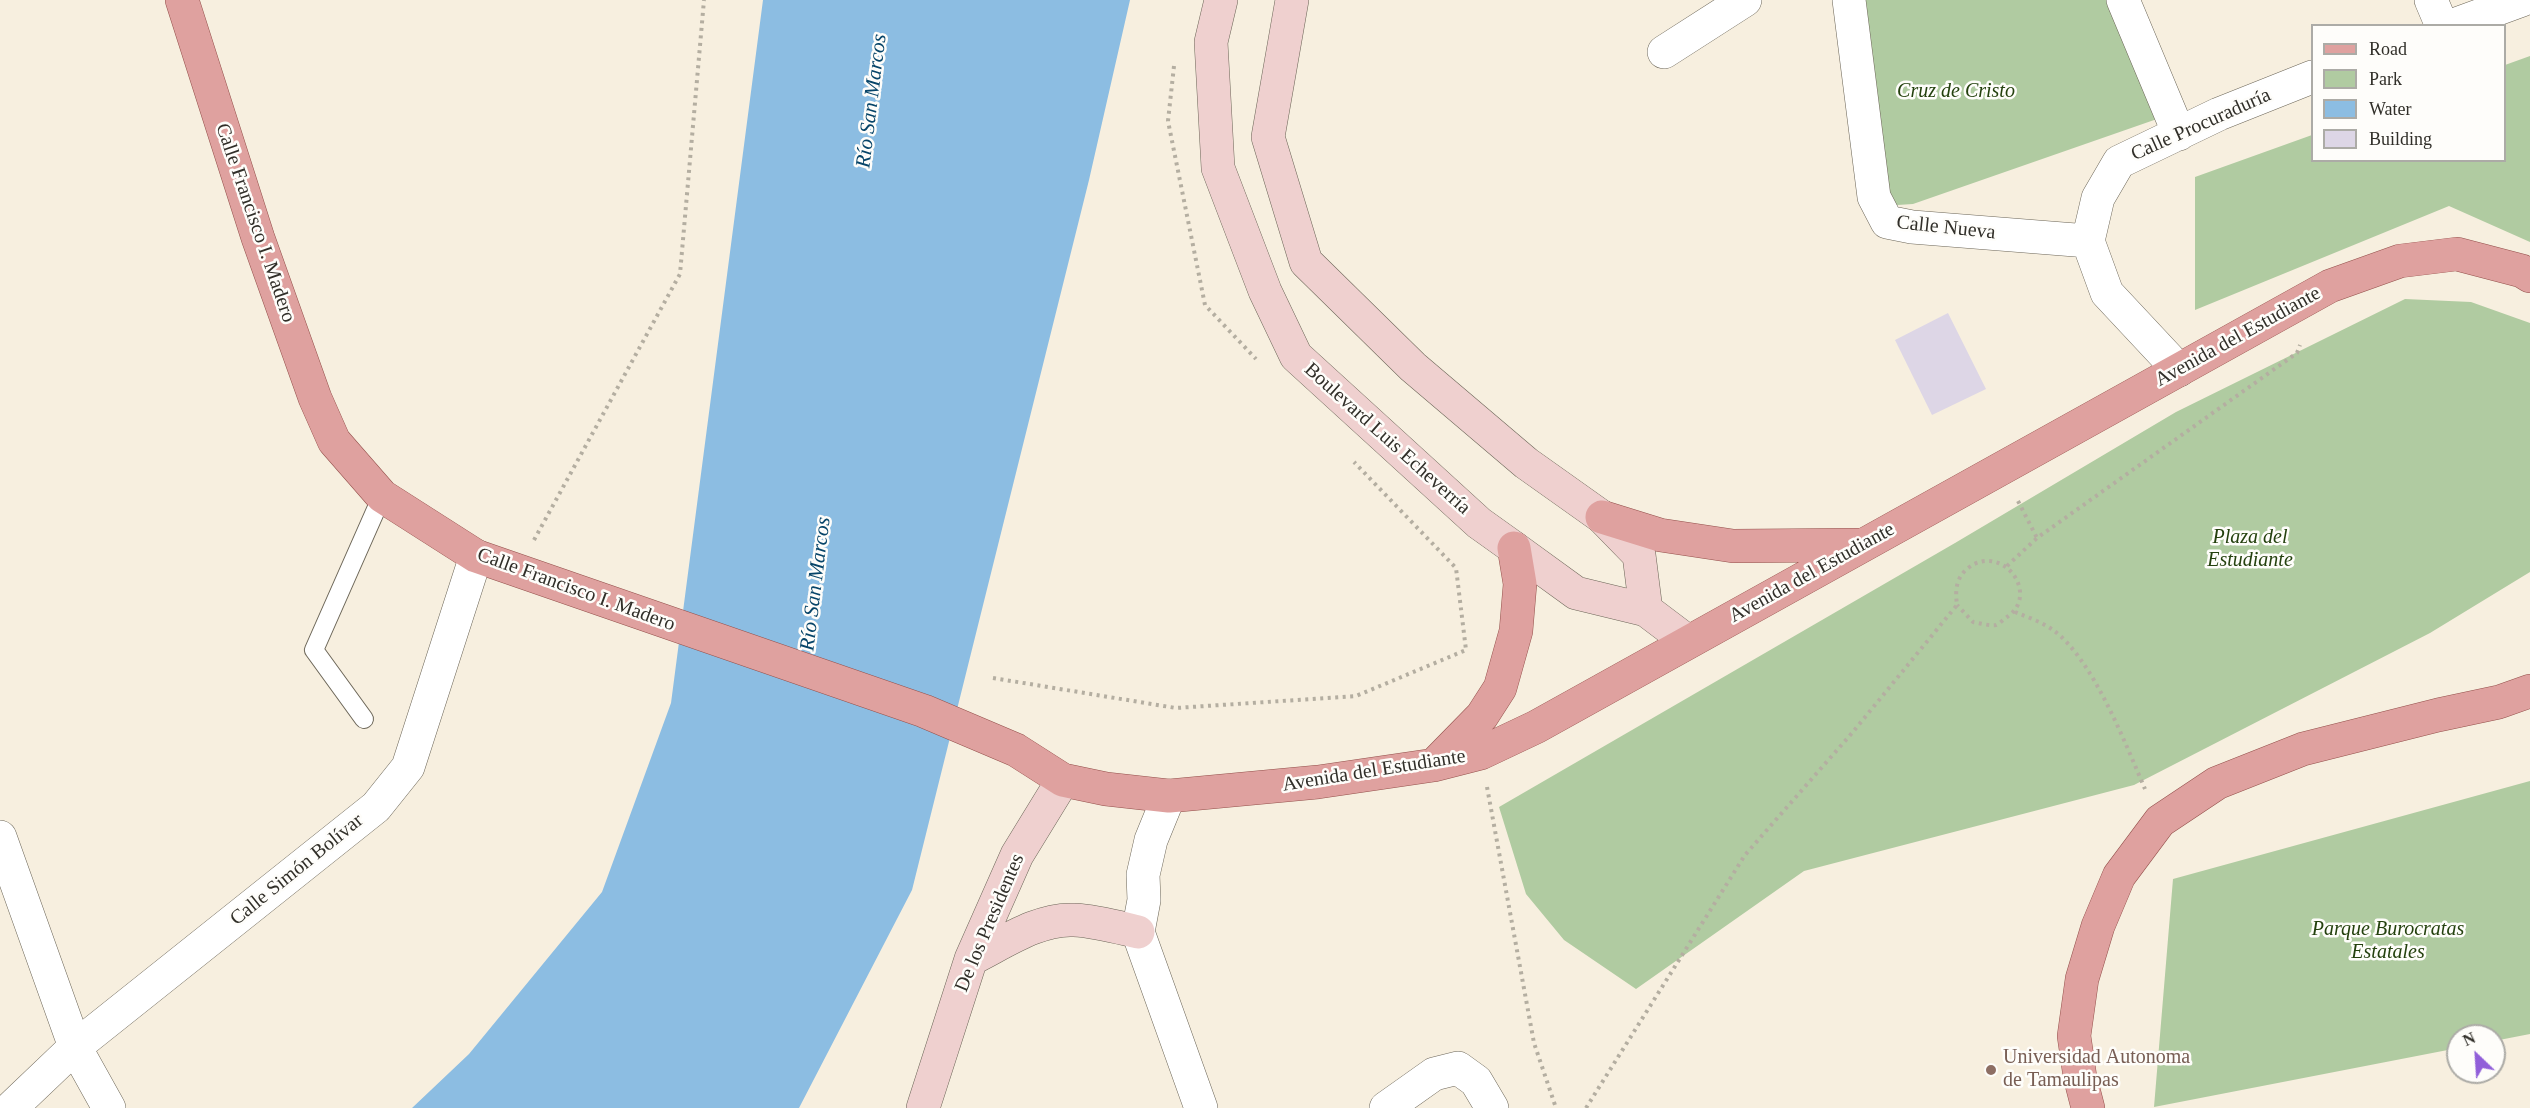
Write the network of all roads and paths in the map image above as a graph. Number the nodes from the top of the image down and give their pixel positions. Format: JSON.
{"nodes":[{"id":1,"x":182,"y":0,"type":"edge"},
{"id":2,"x":704,"y":0,"type":"edge"},
{"id":3,"x":1221,"y":0,"type":"edge"},
{"id":4,"x":1292,"y":0,"type":"edge"},
{"id":5,"x":1745,"y":0,"type":"edge"},
{"id":6,"x":1849,"y":0,"type":"edge"},
{"id":7,"x":2123,"y":0,"type":"edge"},
{"id":8,"x":2431,"y":0,"type":"edge"},
{"id":9,"x":2522,"y":0,"type":"edge"},
{"id":10,"x":2441,"y":24,"type":"edge"},
{"id":11,"x":2456,"y":24,"type":"edge"},
{"id":12,"x":1664,"y":52,"type":"dead end"},
{"id":13,"x":1175,"y":55,"type":"dead end"},
{"id":14,"x":2311,"y":78,"type":"edge"},
{"id":15,"x":2179,"y":134,"type":"junction"},
{"id":16,"x":2088,"y":241,"type":"junction"},
{"id":17,"x":2530,"y":276,"type":"edge"},
{"id":18,"x":2300,"y":303,"type":"junction"},
{"id":19,"x":1261,"y":365,"type":"dead end"},
{"id":20,"x":2180,"y":370,"type":"junction"},
{"id":21,"x":1350,"y":458,"type":"dead end"},
{"id":22,"x":382,"y":496,"type":"junction"},
{"id":23,"x":1602,"y":517,"type":"junction"},
{"id":24,"x":1864,"y":545,"type":"junction"},
{"id":25,"x":1514,"y":548,"type":"junction"},
{"id":26,"x":476,"y":556,"type":"junction"},
{"id":27,"x":2007,"y":566,"type":"junction"},
{"id":28,"x":526,"y":574,"type":"junction"},
{"id":29,"x":1957,"y":605,"type":"junction"},
{"id":30,"x":1646,"y":610,"type":"junction"},
{"id":31,"x":2015,"y":612,"type":"junction"},
{"id":32,"x":1687,"y":641,"type":"junction"},
{"id":33,"x":993,"y":678,"type":"dead end"},
{"id":34,"x":2530,"y":691,"type":"edge"},
{"id":35,"x":364,"y":719,"type":"dead end"},
{"id":36,"x":1481,"y":753,"type":"junction"},
{"id":37,"x":1434,"y":765,"type":"junction"},
{"id":38,"x":1063,"y":780,"type":"junction"},
{"id":39,"x":1169,"y":796,"type":"junction"},
{"id":40,"x":2160,"y":821,"type":"junction"},
{"id":41,"x":0,"y":837,"type":"edge"},
{"id":42,"x":1138,"y":932,"type":"junction"},
{"id":43,"x":970,"y":960,"type":"junction"},
{"id":44,"x":75,"y":1047,"type":"junction"},
{"id":45,"x":10,"y":1108,"type":"edge"},
{"id":46,"x":109,"y":1108,"type":"edge"},
{"id":47,"x":923,"y":1108,"type":"edge"},
{"id":48,"x":1201,"y":1108,"type":"edge"},
{"id":49,"x":1386,"y":1108,"type":"edge"},
{"id":50,"x":1492,"y":1108,"type":"edge"},
{"id":51,"x":1556,"y":1108,"type":"edge"},
{"id":52,"x":1586,"y":1108,"type":"edge"},
{"id":53,"x":2088,"y":1108,"type":"edge"}],
"edges":[{"from":1,"to":22,"type":"main road","name":"Calle Francisco I. Madero"},
{"from":2,"to":28,"type":"path"},
{"from":3,"to":25,"type":"main road","name":"Boulevard Luis Echeverría"},
{"from":4,"to":23,"type":"main road"},
{"from":5,"to":12,"type":"street"},
{"from":6,"to":16,"type":"street","name":"Calle Nueva"},
{"from":7,"to":15,"type":"street"},
{"from":8,"to":10,"type":"street"},
{"from":9,"to":11,"type":"street"},
{"from":13,"to":19,"type":"path"},
{"from":14,"to":15,"type":"street","name":"Calle Procuraduría"},
{"from":15,"to":16,"type":"street","name":"Calle Procuraduría"},
{"from":16,"to":20,"type":"street"},
{"from":17,"to":18,"type":"main road","name":"Avenida del Estudiante"},
{"from":18,"to":20,"type":"main road","name":"Avenida del Estudiante"},
{"from":18,"to":27,"type":"path"},
{"from":20,"to":24,"type":"main road","name":"Avenida del Estudiante"},
{"from":21,"to":33,"type":"path"},
{"from":22,"to":26,"type":"main road","name":"Calle Francisco I. Madero"},
{"from":22,"to":35,"type":"lane"},
{"from":23,"to":24,"type":"main road"},
{"from":23,"to":30,"type":"main road"},
{"from":24,"to":32,"type":"main road","name":"Avenida del Estudiante"},
{"from":25,"to":30,"type":"main road","name":"Boulevard Luis Echeverría"},
{"from":25,"to":37,"type":"main road"},
{"from":26,"to":28,"type":"main road","name":"Calle Francisco I. Madero"},
{"from":26,"to":44,"type":"street","name":"Calle Simón Bolívar"},
{"from":27,"to":29,"type":"path"},
{"from":27,"to":31,"type":"path"},
{"from":28,"to":38,"type":"main road","name":"Calle Francisco I. Madero"},
{"from":29,"to":31,"type":"path"},
{"from":29,"to":52,"type":"path"},
{"from":30,"to":32,"type":"main road","name":"Boulevard Luis Echeverría"},
{"from":31,"to":40,"type":"path"},
{"from":32,"to":36,"type":"main road","name":"Avenida del Estudiante"},
{"from":34,"to":40,"type":"main road"},
{"from":36,"to":37,"type":"main road","name":"Avenida del Estudiante"},
{"from":36,"to":51,"type":"path"},
{"from":37,"to":39,"type":"main road","name":"Avenida del Estudiante"},
{"from":38,"to":39,"type":"main road","name":"Avenida del Estudiante"},
{"from":38,"to":43,"type":"main road","name":"De los Presidentes"},
{"from":39,"to":42,"type":"street"},
{"from":40,"to":53,"type":"main road"},
{"from":41,"to":44,"type":"street"},
{"from":42,"to":43,"type":"main road"},
{"from":42,"to":48,"type":"street"},
{"from":43,"to":47,"type":"main road","name":"De los Presidentes"},
{"from":44,"to":45,"type":"street","name":"Calle Simón Bolívar"},
{"from":44,"to":46,"type":"street"},
{"from":49,"to":50,"type":"street"}]}
